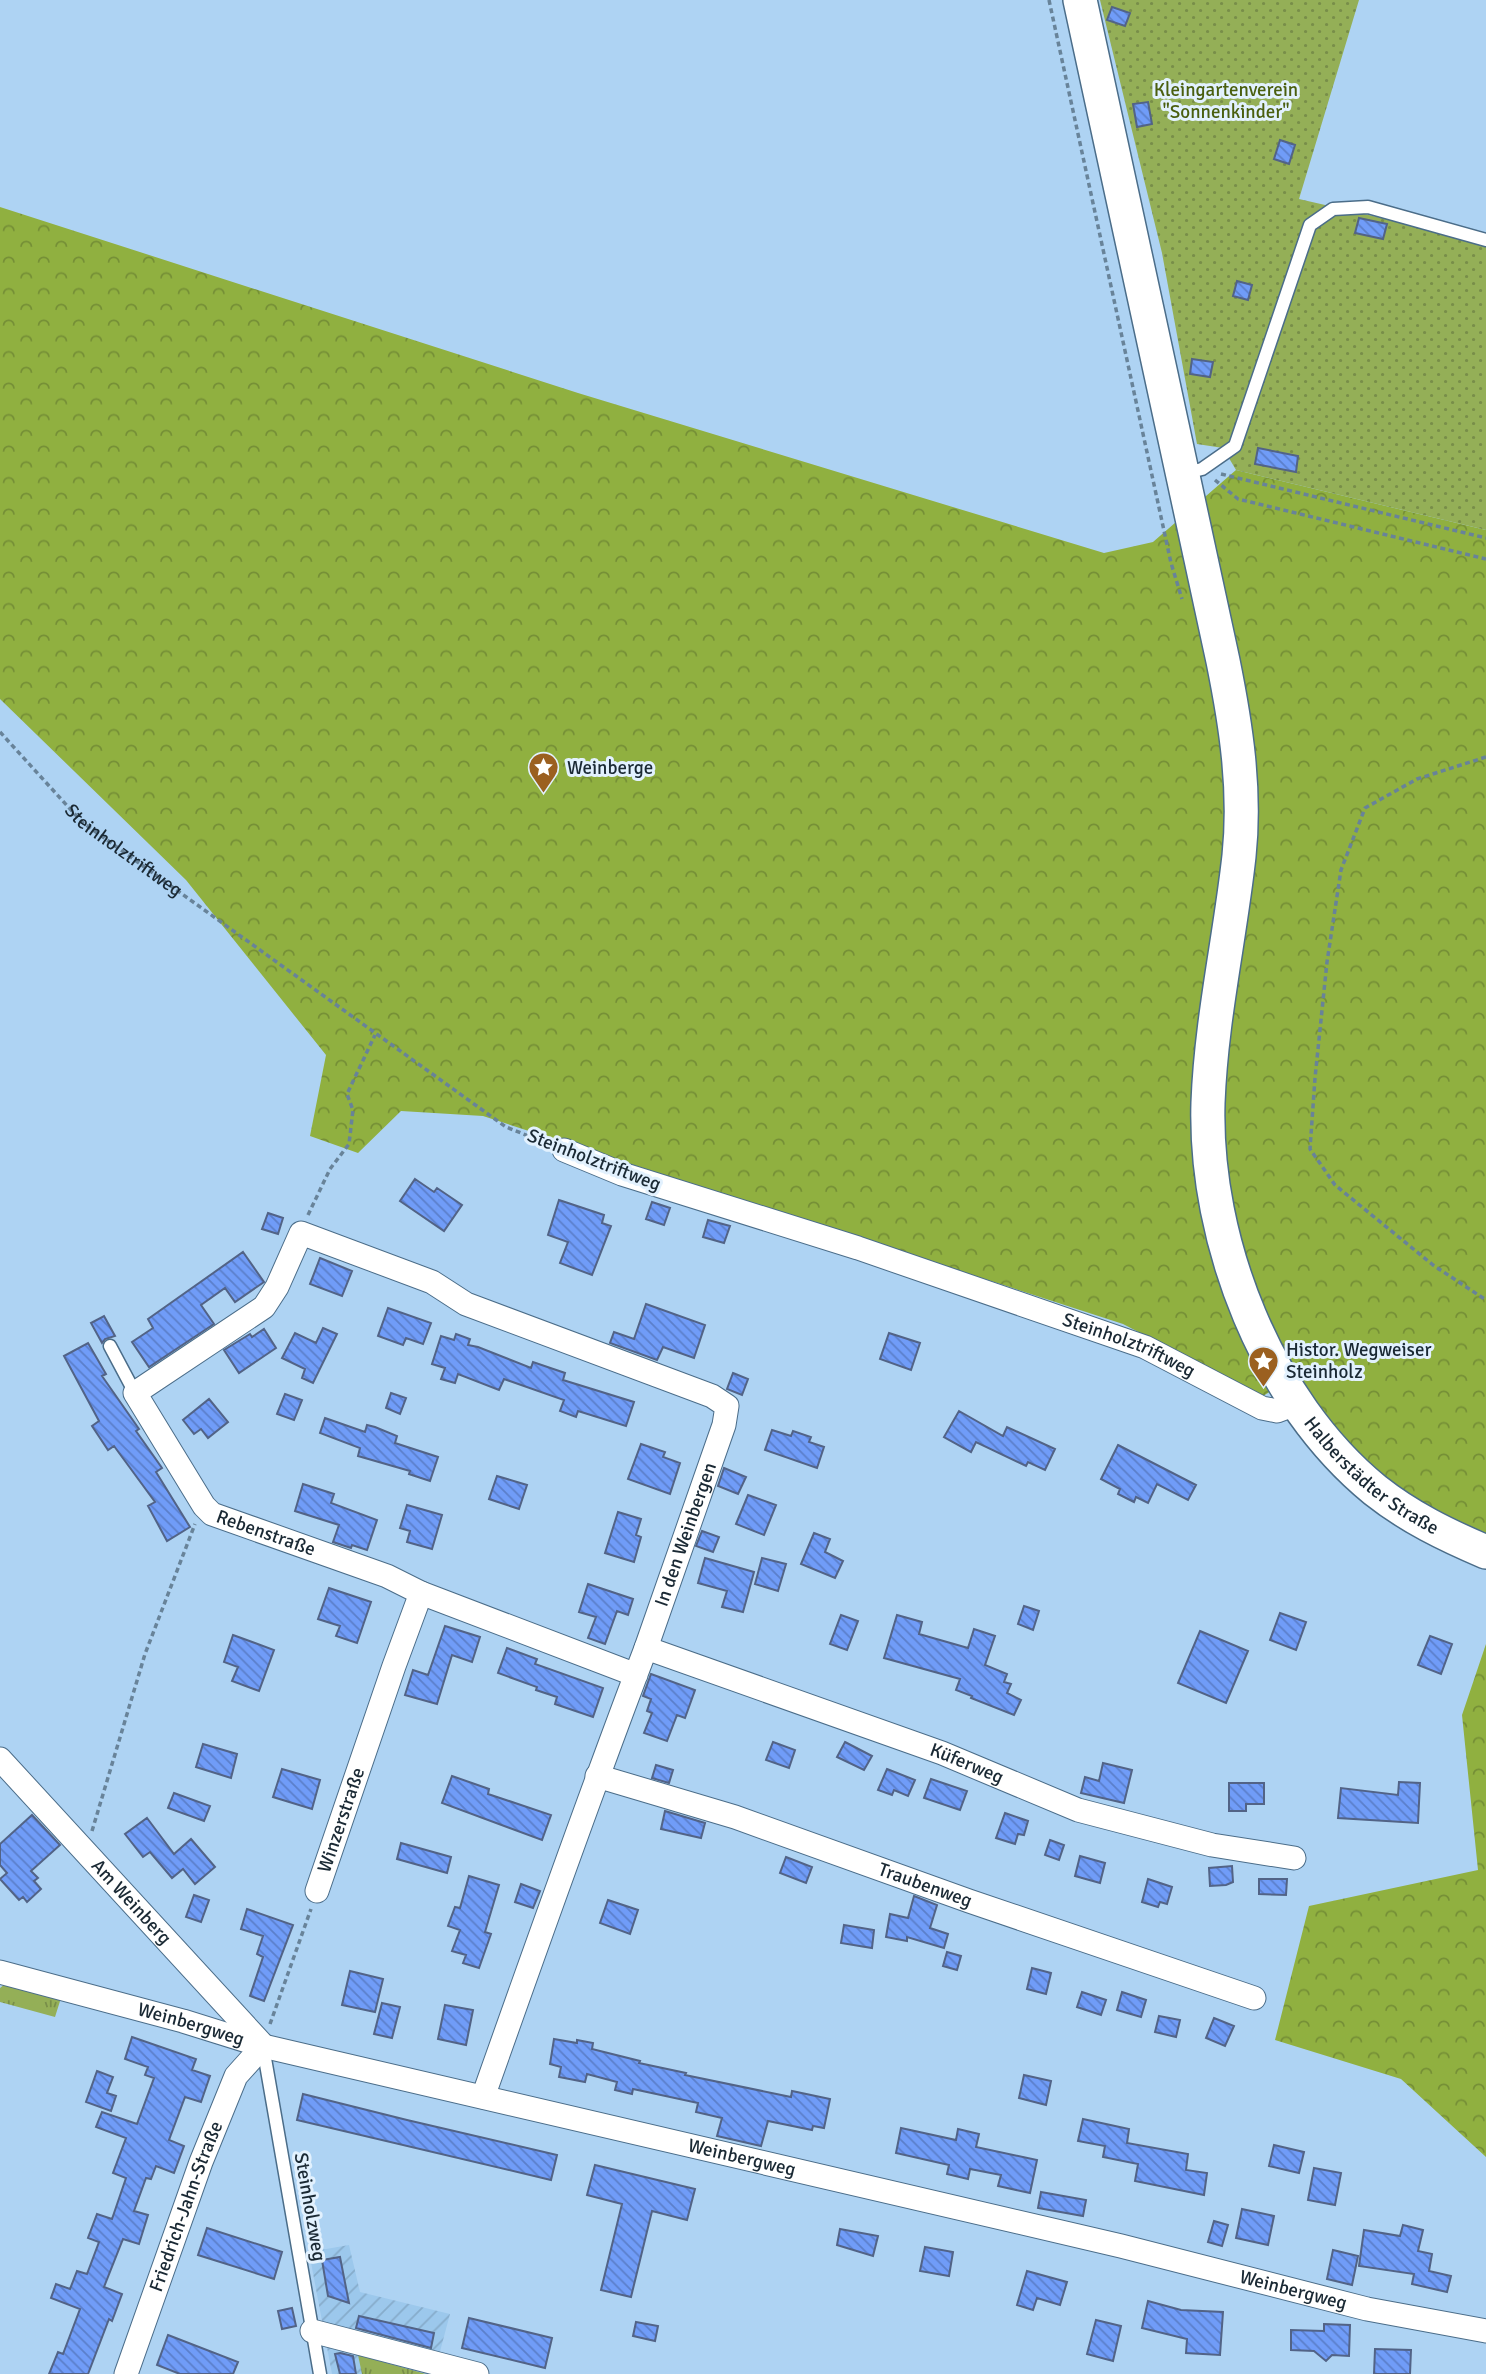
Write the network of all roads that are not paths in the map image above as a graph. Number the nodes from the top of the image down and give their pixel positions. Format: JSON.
{"nodes":[{"id":1,"x":1080,"y":0,"type":"edge"},
{"id":2,"x":1486,"y":240,"type":"edge"},
{"id":3,"x":1192,"y":472,"type":"junction"},
{"id":4,"x":564,"y":1150,"type":"road end"},
{"id":5,"x":110,"y":1346,"type":"dead end"},
{"id":6,"x":135,"y":1393,"type":"junction"},
{"id":7,"x":1285,"y":1408,"type":"dead end"},
{"id":8,"x":1486,"y":1552,"type":"edge"},
{"id":9,"x":421,"y":1593,"type":"junction"},
{"id":10,"x":646,"y":1648,"type":"junction"},
{"id":11,"x":636,"y":1675,"type":"junction"},
{"id":12,"x":0,"y":1759,"type":"edge"},
{"id":13,"x":597,"y":1776,"type":"junction"},
{"id":14,"x":1294,"y":1858,"type":"dead end"},
{"id":15,"x":317,"y":1891,"type":"road end"},
{"id":16,"x":0,"y":1972,"type":"edge"},
{"id":17,"x":1254,"y":1998,"type":"dead end"},
{"id":18,"x":263,"y":2046,"type":"junction"},
{"id":19,"x":483,"y":2097,"type":"junction"},
{"id":20,"x":312,"y":2331,"type":"junction"},
{"id":21,"x":1486,"y":2331,"type":"edge"},
{"id":22,"x":126,"y":2374,"type":"edge"},
{"id":23,"x":320,"y":2374,"type":"edge"},
{"id":24,"x":478,"y":2374,"type":"edge"}],
"edges":[{"from":1,"to":3,"type":"main road","name":"Halberstädter Straße"},
{"from":2,"to":3,"type":"lane"},
{"from":3,"to":8,"type":"main road","name":"Halberstädter Straße"},
{"from":4,"to":7,"type":"street","name":"Steinholztriftweg"},
{"from":5,"to":6,"type":"lane"},
{"from":6,"to":9,"type":"street","name":"Rebenstraße"},
{"from":6,"to":10,"type":"street","name":"In den Weinbergen"},
{"from":9,"to":11,"type":"street","name":"Rebenstraße"},
{"from":9,"to":15,"type":"street","name":"Winzerstraße"},
{"from":10,"to":11,"type":"street","name":"In den Weinbergen"},
{"from":10,"to":14,"type":"street","name":"Küferweg"},
{"from":11,"to":13,"type":"street","name":"In den Weinbergen"},
{"from":12,"to":18,"type":"street","name":"Am Weinberg"},
{"from":13,"to":17,"type":"street","name":"Traubenweg"},
{"from":13,"to":19,"type":"street","name":"In den Weinbergen"},
{"from":16,"to":18,"type":"street","name":"Weinbergweg"},
{"from":18,"to":19,"type":"street","name":"Weinbergweg"},
{"from":18,"to":20,"type":"lane","name":"Steinholzweg"},
{"from":18,"to":22,"type":"street","name":"Friedrich-Jahn-Straße"},
{"from":19,"to":21,"type":"street","name":"Weinbergweg"},
{"from":20,"to":23,"type":"lane","name":"Steinholzweg"},
{"from":20,"to":24,"type":"street"}]}
